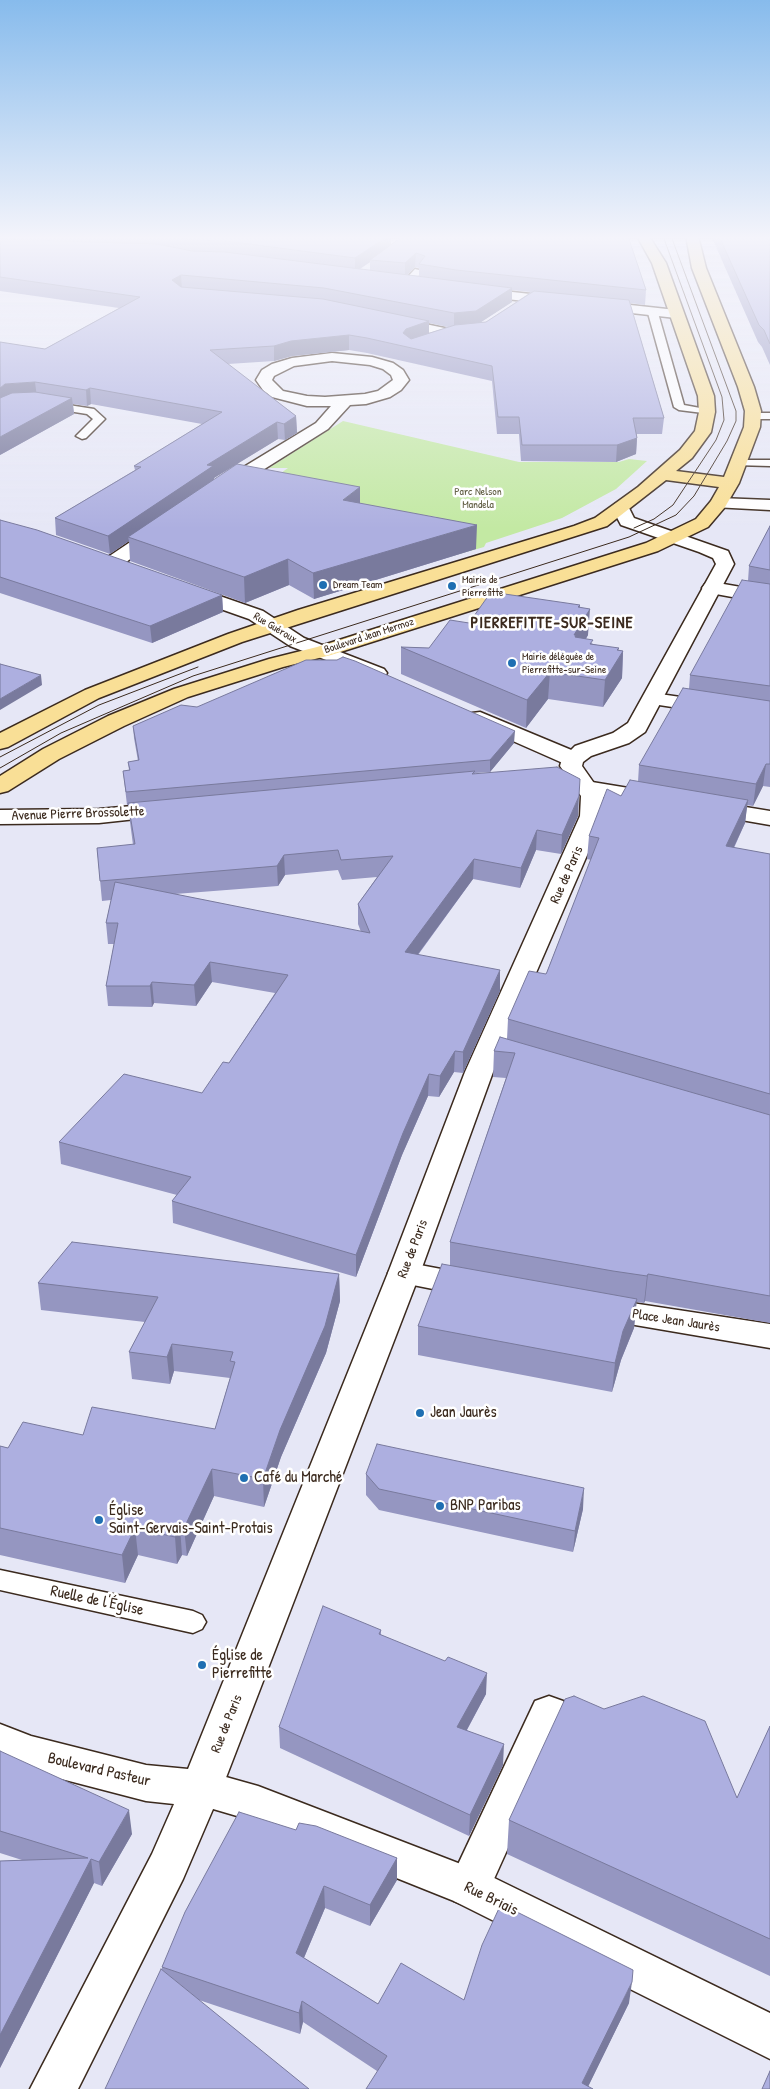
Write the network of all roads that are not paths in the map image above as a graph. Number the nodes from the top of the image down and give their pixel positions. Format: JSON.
{"nodes":[{"id":1,"x":461,"y":333,"type":"edge"},
{"id":2,"x":659,"y":333,"type":"edge"},
{"id":3,"x":683,"y":333,"type":"edge"},
{"id":4,"x":725,"y":333,"type":"edge"},
{"id":5,"x":454,"y":334,"type":"joint"},
{"id":6,"x":428,"y":342,"type":"edge"},
{"id":7,"x":344,"y":402,"type":"junction"},
{"id":8,"x":0,"y":410,"type":"edge"},
{"id":9,"x":707,"y":412,"type":"junction"},
{"id":10,"x":752,"y":416,"type":"junction"},
{"id":11,"x":770,"y":416,"type":"edge"},
{"id":12,"x":82,"y":436,"type":"dead end"},
{"id":13,"x":738,"y":463,"type":"junction"},
{"id":14,"x":770,"y":463,"type":"edge"},
{"id":15,"x":663,"y":475,"type":"junction"},
{"id":16,"x":752,"y":486,"type":"edge"},
{"id":17,"x":208,"y":497,"type":"edge"},
{"id":18,"x":720,"y":503,"type":"junction"},
{"id":19,"x":770,"y":505,"type":"edge"},
{"id":20,"x":622,"y":508,"type":"junction"},
{"id":21,"x":176,"y":519,"type":"edge"},
{"id":22,"x":676,"y":536,"type":"junction"},
{"id":23,"x":112,"y":563,"type":"edge"},
{"id":24,"x":175,"y":586,"type":"edge"},
{"id":25,"x":712,"y":588,"type":"junction"},
{"id":26,"x":770,"y":598,"type":"edge"},
{"id":27,"x":271,"y":626,"type":"junction"},
{"id":28,"x":324,"y":651,"type":"junction"},
{"id":29,"x":392,"y":679,"type":"edge"},
{"id":30,"x":653,"y":699,"type":"junction"},
{"id":31,"x":465,"y":712,"type":"edge"},
{"id":32,"x":770,"y":716,"type":"edge"},
{"id":33,"x":0,"y":742,"type":"edge"},
{"id":34,"x":572,"y":774,"type":"junction"},
{"id":35,"x":0,"y":786,"type":"edge"},
{"id":36,"x":188,"y":808,"type":"edge"},
{"id":37,"x":0,"y":817,"type":"edge"},
{"id":38,"x":770,"y":818,"type":"edge"},
{"id":39,"x":404,"y":1273,"type":"junction"},
{"id":40,"x":502,"y":1291,"type":"edge"},
{"id":41,"x":570,"y":1304,"type":"edge"},
{"id":42,"x":770,"y":1336,"type":"edge"},
{"id":43,"x":0,"y":1580,"type":"edge"},
{"id":44,"x":194,"y":1622,"type":"dead end"},
{"id":45,"x":549,"y":1713,"type":"dead end"},
{"id":46,"x":0,"y":1741,"type":"edge"},
{"id":47,"x":201,"y":1788,"type":"junction"},
{"id":48,"x":469,"y":1887,"type":"junction"},
{"id":49,"x":770,"y":2036,"type":"edge"},
{"id":50,"x":53,"y":2089,"type":"edge"}],
"edges":[{"from":1,"to":5,"type":"street"},
{"from":2,"to":9,"type":"lane"},
{"from":3,"to":9,"type":"main road"},
{"from":4,"to":10,"type":"main road"},
{"from":5,"to":6,"type":"street"},
{"from":7,"to":7,"type":"street"},
{"from":7,"to":17,"type":"street"},
{"from":8,"to":12,"type":"lane"},
{"from":9,"to":15,"type":"main road"},
{"from":10,"to":11,"type":"lane"},
{"from":10,"to":13,"type":"main road","name":"Boulevard Jean Mermoz"},
{"from":13,"to":14,"type":"lane"},
{"from":13,"to":16,"type":"main road","name":"Boulevard Jean Mermoz"},
{"from":15,"to":16,"type":"main road"},
{"from":15,"to":20,"type":"main road"},
{"from":16,"to":18,"type":"main road","name":"Boulevard Jean Mermoz"},
{"from":18,"to":19,"type":"street"},
{"from":18,"to":22,"type":"main road","name":"Boulevard Jean Mermoz"},
{"from":20,"to":22,"type":"street"},
{"from":20,"to":27,"type":"main road"},
{"from":21,"to":23,"type":"street"},
{"from":22,"to":25,"type":"street"},
{"from":22,"to":28,"type":"main road","name":"Boulevard Jean Mermoz"},
{"from":24,"to":27,"type":"street","name":"Rue Guéroux"},
{"from":25,"to":26,"type":"street"},
{"from":25,"to":30,"type":"street"},
{"from":27,"to":28,"type":"street","name":"Rue Guéroux"},
{"from":27,"to":33,"type":"main road"},
{"from":28,"to":29,"type":"street","name":"Rue Guéroux"},
{"from":28,"to":35,"type":"main road","name":"Boulevard Jean Mermoz"},
{"from":30,"to":32,"type":"street"},
{"from":30,"to":34,"type":"street"},
{"from":31,"to":34,"type":"street"},
{"from":34,"to":38,"type":"street"},
{"from":34,"to":39,"type":"street","name":"Rue de Paris"},
{"from":36,"to":37,"type":"street","name":"Avenue Pierre Brossolette"},
{"from":39,"to":40,"type":"street"},
{"from":39,"to":47,"type":"street","name":"Rue de Paris"},
{"from":41,"to":42,"type":"street","name":"Place Jean Jaurès"},
{"from":43,"to":44,"type":"lane","name":"Ruelle de l'Église"},
{"from":45,"to":48,"type":"street"},
{"from":46,"to":47,"type":"street","name":"Boulevard Pasteur"},
{"from":47,"to":48,"type":"street","name":"Rue Briais"},
{"from":47,"to":50,"type":"street","name":"Rue de Paris"},
{"from":48,"to":49,"type":"street","name":"Rue Briais"}]}
